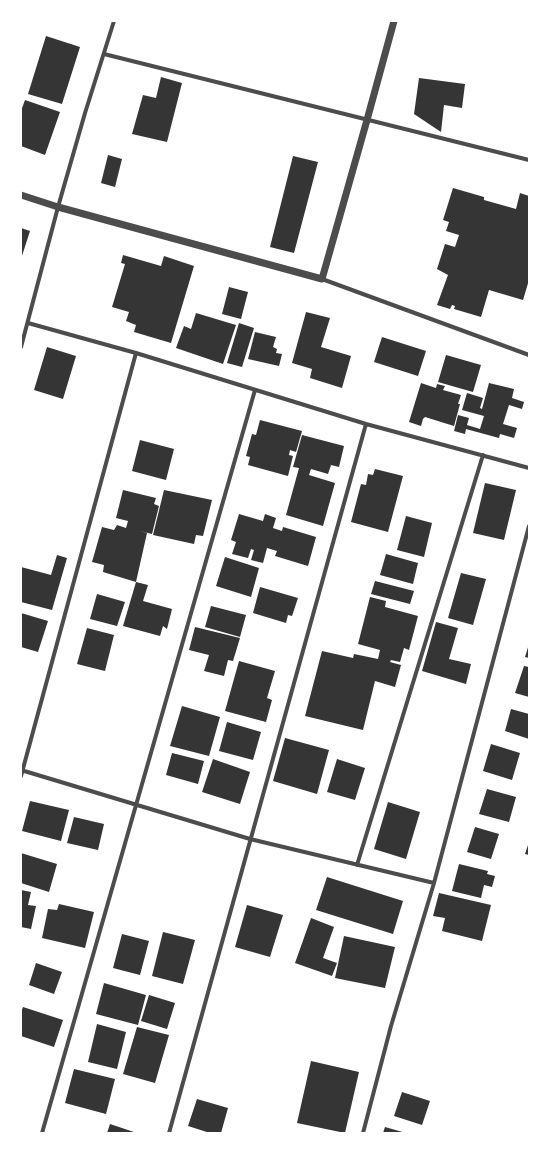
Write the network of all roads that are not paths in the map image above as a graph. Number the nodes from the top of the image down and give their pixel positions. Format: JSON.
{"nodes":[{"id":1,"x":114,"y":21,"type":"edge"},
{"id":2,"x":394,"y":21,"type":"edge"},
{"id":3,"x":104,"y":54,"type":"junction"},
{"id":4,"x":367,"y":120,"type":"junction"},
{"id":5,"x":529,"y":160,"type":"edge"},
{"id":6,"x":21,"y":195,"type":"edge"},
{"id":7,"x":58,"y":207,"type":"junction"},
{"id":8,"x":322,"y":279,"type":"junction"},
{"id":9,"x":28,"y":323,"type":"junction"},
{"id":10,"x":21,"y":347,"type":"edge"},
{"id":11,"x":136,"y":353,"type":"junction"},
{"id":12,"x":529,"y":355,"type":"edge"},
{"id":13,"x":255,"y":390,"type":"junction"},
{"id":14,"x":366,"y":424,"type":"junction"},
{"id":15,"x":483,"y":455,"type":"junction"},
{"id":16,"x":529,"y":468,"type":"edge"},
{"id":17,"x":529,"y":526,"type":"edge"},
{"id":18,"x":22,"y":770,"type":"edge"},
{"id":19,"x":21,"y":776,"type":"edge"},
{"id":20,"x":137,"y":804,"type":"junction"},
{"id":21,"x":250,"y":839,"type":"junction"},
{"id":22,"x":357,"y":865,"type":"junction"},
{"id":23,"x":434,"y":883,"type":"junction"},
{"id":24,"x":42,"y":1133,"type":"edge"},
{"id":25,"x":169,"y":1133,"type":"edge"},
{"id":26,"x":362,"y":1133,"type":"edge"}],
"edges":[{"from":1,"to":3,"type":"street"},
{"from":2,"to":4,"type":"street"},
{"from":3,"to":4,"type":"street"},
{"from":3,"to":7,"type":"street"},
{"from":4,"to":5,"type":"street"},
{"from":4,"to":8,"type":"street"},
{"from":6,"to":7,"type":"street"},
{"from":7,"to":8,"type":"street"},
{"from":7,"to":9,"type":"street"},
{"from":8,"to":12,"type":"street"},
{"from":9,"to":10,"type":"street"},
{"from":9,"to":11,"type":"street"},
{"from":11,"to":13,"type":"street"},
{"from":11,"to":18,"type":"street"},
{"from":13,"to":14,"type":"street"},
{"from":13,"to":20,"type":"street"},
{"from":14,"to":15,"type":"street"},
{"from":14,"to":21,"type":"street"},
{"from":15,"to":16,"type":"street"},
{"from":15,"to":22,"type":"street"},
{"from":17,"to":23,"type":"street"},
{"from":18,"to":19,"type":"street"},
{"from":18,"to":20,"type":"street"},
{"from":20,"to":21,"type":"street"},
{"from":20,"to":24,"type":"street"},
{"from":21,"to":22,"type":"street"},
{"from":21,"to":25,"type":"street"},
{"from":22,"to":23,"type":"street"},
{"from":23,"to":26,"type":"street"}]}
